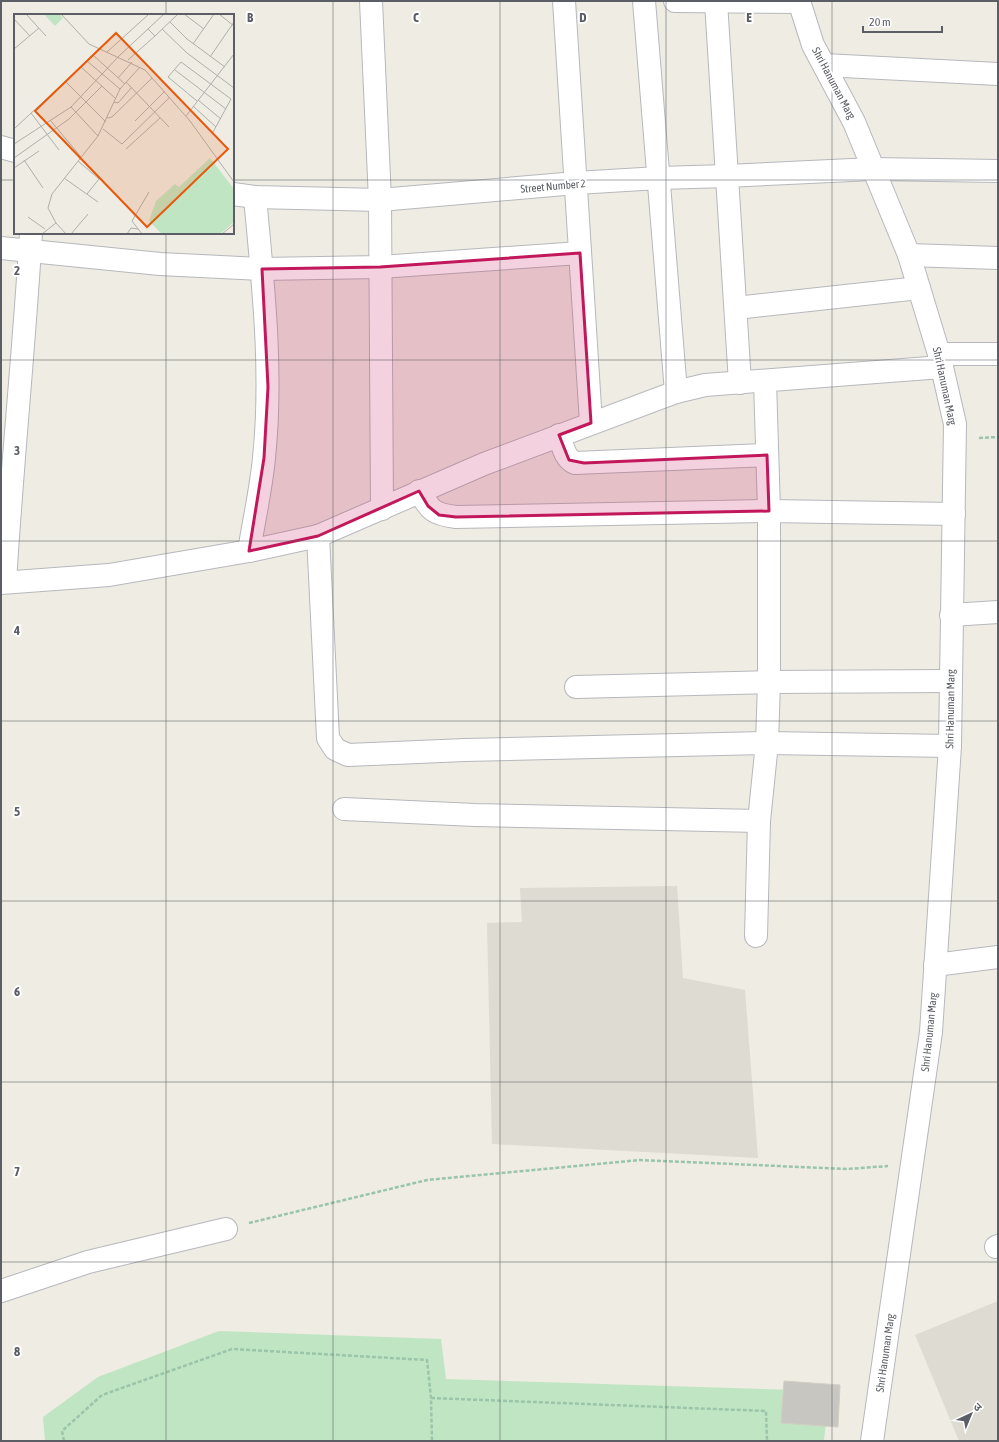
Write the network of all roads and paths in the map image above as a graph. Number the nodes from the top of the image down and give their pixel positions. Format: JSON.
{"nodes":[{"id":1,"x":371,"y":1,"type":"edge"},
{"id":2,"x":564,"y":1,"type":"edge"},
{"id":3,"x":644,"y":1,"type":"edge"},
{"id":4,"x":675,"y":1,"type":"edge"},
{"id":5,"x":799,"y":1,"type":"edge"},
{"id":6,"x":716,"y":2,"type":"edge"},
{"id":7,"x":824,"y":65,"type":"junction"},
{"id":8,"x":998,"y":74,"type":"edge"},
{"id":9,"x":1,"y":146,"type":"edge"},
{"id":10,"x":14,"y":151,"type":"edge"},
{"id":11,"x":873,"y":169,"type":"junction"},
{"id":12,"x":998,"y":171,"type":"edge"},
{"id":13,"x":727,"y":176,"type":"junction"},
{"id":14,"x":659,"y":178,"type":"junction"},
{"id":15,"x":576,"y":184,"type":"junction"},
{"id":16,"x":234,"y":194,"type":"edge"},
{"id":17,"x":255,"y":197,"type":"junction"},
{"id":18,"x":380,"y":200,"type":"junction"},
{"id":19,"x":30,"y":242,"type":"edge"},
{"id":20,"x":1,"y":248,"type":"edge"},
{"id":21,"x":580,"y":253,"type":"junction"},
{"id":22,"x":909,"y":255,"type":"junction"},
{"id":23,"x":998,"y":258,"type":"edge"},
{"id":24,"x":380,"y":267,"type":"junction"},
{"id":25,"x":262,"y":269,"type":"junction"},
{"id":26,"x":919,"y":288,"type":"junction"},
{"id":27,"x":736,"y":308,"type":"junction"},
{"id":28,"x":998,"y":354,"type":"edge"},
{"id":29,"x":941,"y":361,"type":"junction"},
{"id":30,"x":765,"y":381,"type":"junction"},
{"id":31,"x":740,"y":382,"type":"junction"},
{"id":32,"x":676,"y":392,"type":"junction"},
{"id":33,"x":590,"y":423,"type":"junction"},
{"id":34,"x":559,"y":435,"type":"junction"},
{"id":35,"x":767,"y":455,"type":"junction"},
{"id":36,"x":419,"y":492,"type":"junction"},
{"id":37,"x":382,"y":509,"type":"junction"},
{"id":38,"x":769,"y":511,"type":"junction"},
{"id":39,"x":954,"y":514,"type":"junction"},
{"id":40,"x":318,"y":536,"type":"junction"},
{"id":41,"x":249,"y":551,"type":"junction"},
{"id":42,"x":3,"y":583,"type":"edge"},
{"id":43,"x":998,"y":612,"type":"edge"},
{"id":44,"x":951,"y":615,"type":"junction"},
{"id":45,"x":950,"y":681,"type":"junction"},
{"id":46,"x":769,"y":682,"type":"junction"},
{"id":47,"x":576,"y":686,"type":"dead end"},
{"id":48,"x":766,"y":743,"type":"junction"},
{"id":49,"x":950,"y":746,"type":"junction"},
{"id":50,"x":344,"y":809,"type":"dead end"},
{"id":51,"x":759,"y":821,"type":"junction"},
{"id":52,"x":756,"y":936,"type":"dead end"},
{"id":53,"x":998,"y":957,"type":"edge"},
{"id":54,"x":935,"y":965,"type":"junction"},
{"id":55,"x":912,"y":1165,"type":"junction"},
{"id":56,"x":226,"y":1229,"type":"joint"},
{"id":57,"x":1,"y":1292,"type":"edge"},
{"id":58,"x":431,"y":1398,"type":"junction"},
{"id":59,"x":64,"y":1441,"type":"edge"},
{"id":60,"x":432,"y":1441,"type":"edge"},
{"id":61,"x":767,"y":1441,"type":"edge"},
{"id":62,"x":872,"y":1441,"type":"edge"}],
"edges":[{"from":1,"to":18,"type":"street"},
{"from":2,"to":15,"type":"street"},
{"from":3,"to":14,"type":"street"},
{"from":4,"to":6,"type":"street"},
{"from":5,"to":6,"type":"street"},
{"from":5,"to":7,"type":"street","name":"Shri Hanuman Marg"},
{"from":6,"to":13,"type":"street"},
{"from":7,"to":8,"type":"street"},
{"from":7,"to":11,"type":"street","name":"Shri Hanuman Marg"},
{"from":9,"to":10,"type":"street"},
{"from":11,"to":12,"type":"street","name":"Street Number 2"},
{"from":11,"to":13,"type":"street","name":"Street Number 2"},
{"from":11,"to":22,"type":"street","name":"Shri Hanuman Marg"},
{"from":13,"to":14,"type":"street","name":"Street Number 2"},
{"from":13,"to":27,"type":"street"},
{"from":14,"to":15,"type":"street","name":"Street Number 2"},
{"from":14,"to":32,"type":"street"},
{"from":15,"to":18,"type":"street","name":"Street Number 2"},
{"from":15,"to":21,"type":"street"},
{"from":16,"to":17,"type":"street","name":"Street Number 2"},
{"from":17,"to":18,"type":"street","name":"Street Number 2"},
{"from":17,"to":25,"type":"street"},
{"from":18,"to":24,"type":"street"},
{"from":19,"to":20,"type":"street"},
{"from":19,"to":25,"type":"street"},
{"from":19,"to":42,"type":"street"},
{"from":21,"to":24,"type":"street"},
{"from":21,"to":33,"type":"street"},
{"from":22,"to":23,"type":"street"},
{"from":22,"to":26,"type":"street","name":"Shri Hanuman Marg"},
{"from":24,"to":25,"type":"street"},
{"from":24,"to":37,"type":"street"},
{"from":25,"to":41,"type":"street"},
{"from":26,"to":27,"type":"street"},
{"from":26,"to":29,"type":"street","name":"Shri Hanuman Marg"},
{"from":27,"to":31,"type":"street"},
{"from":28,"to":29,"type":"street"},
{"from":29,"to":30,"type":"street"},
{"from":29,"to":39,"type":"street","name":"Shri Hanuman Marg"},
{"from":30,"to":31,"type":"street"},
{"from":30,"to":35,"type":"street"},
{"from":31,"to":32,"type":"street"},
{"from":32,"to":33,"type":"street"},
{"from":33,"to":34,"type":"street"},
{"from":34,"to":35,"type":"street"},
{"from":34,"to":36,"type":"street"},
{"from":35,"to":38,"type":"street"},
{"from":36,"to":37,"type":"street"},
{"from":36,"to":38,"type":"street"},
{"from":37,"to":40,"type":"street"},
{"from":38,"to":39,"type":"street"},
{"from":38,"to":46,"type":"street"},
{"from":39,"to":44,"type":"street","name":"Shri Hanuman Marg"},
{"from":40,"to":41,"type":"street"},
{"from":40,"to":48,"type":"street"},
{"from":41,"to":42,"type":"street"},
{"from":43,"to":44,"type":"street"},
{"from":44,"to":45,"type":"street","name":"Shri Hanuman Marg"},
{"from":45,"to":46,"type":"street"},
{"from":45,"to":49,"type":"street","name":"Shri Hanuman Marg"},
{"from":46,"to":47,"type":"street"},
{"from":46,"to":48,"type":"street"},
{"from":48,"to":49,"type":"street"},
{"from":48,"to":51,"type":"street"},
{"from":49,"to":54,"type":"street","name":"Shri Hanuman Marg"},
{"from":50,"to":51,"type":"street"},
{"from":51,"to":52,"type":"street"},
{"from":53,"to":54,"type":"street"},
{"from":54,"to":55,"type":"street","name":"Shri Hanuman Marg"},
{"from":55,"to":56,"type":"path"},
{"from":55,"to":62,"type":"street","name":"Shri Hanuman Marg"},
{"from":56,"to":57,"type":"street"},
{"from":58,"to":59,"type":"path"},
{"from":58,"to":60,"type":"path"},
{"from":58,"to":61,"type":"path"}]}
